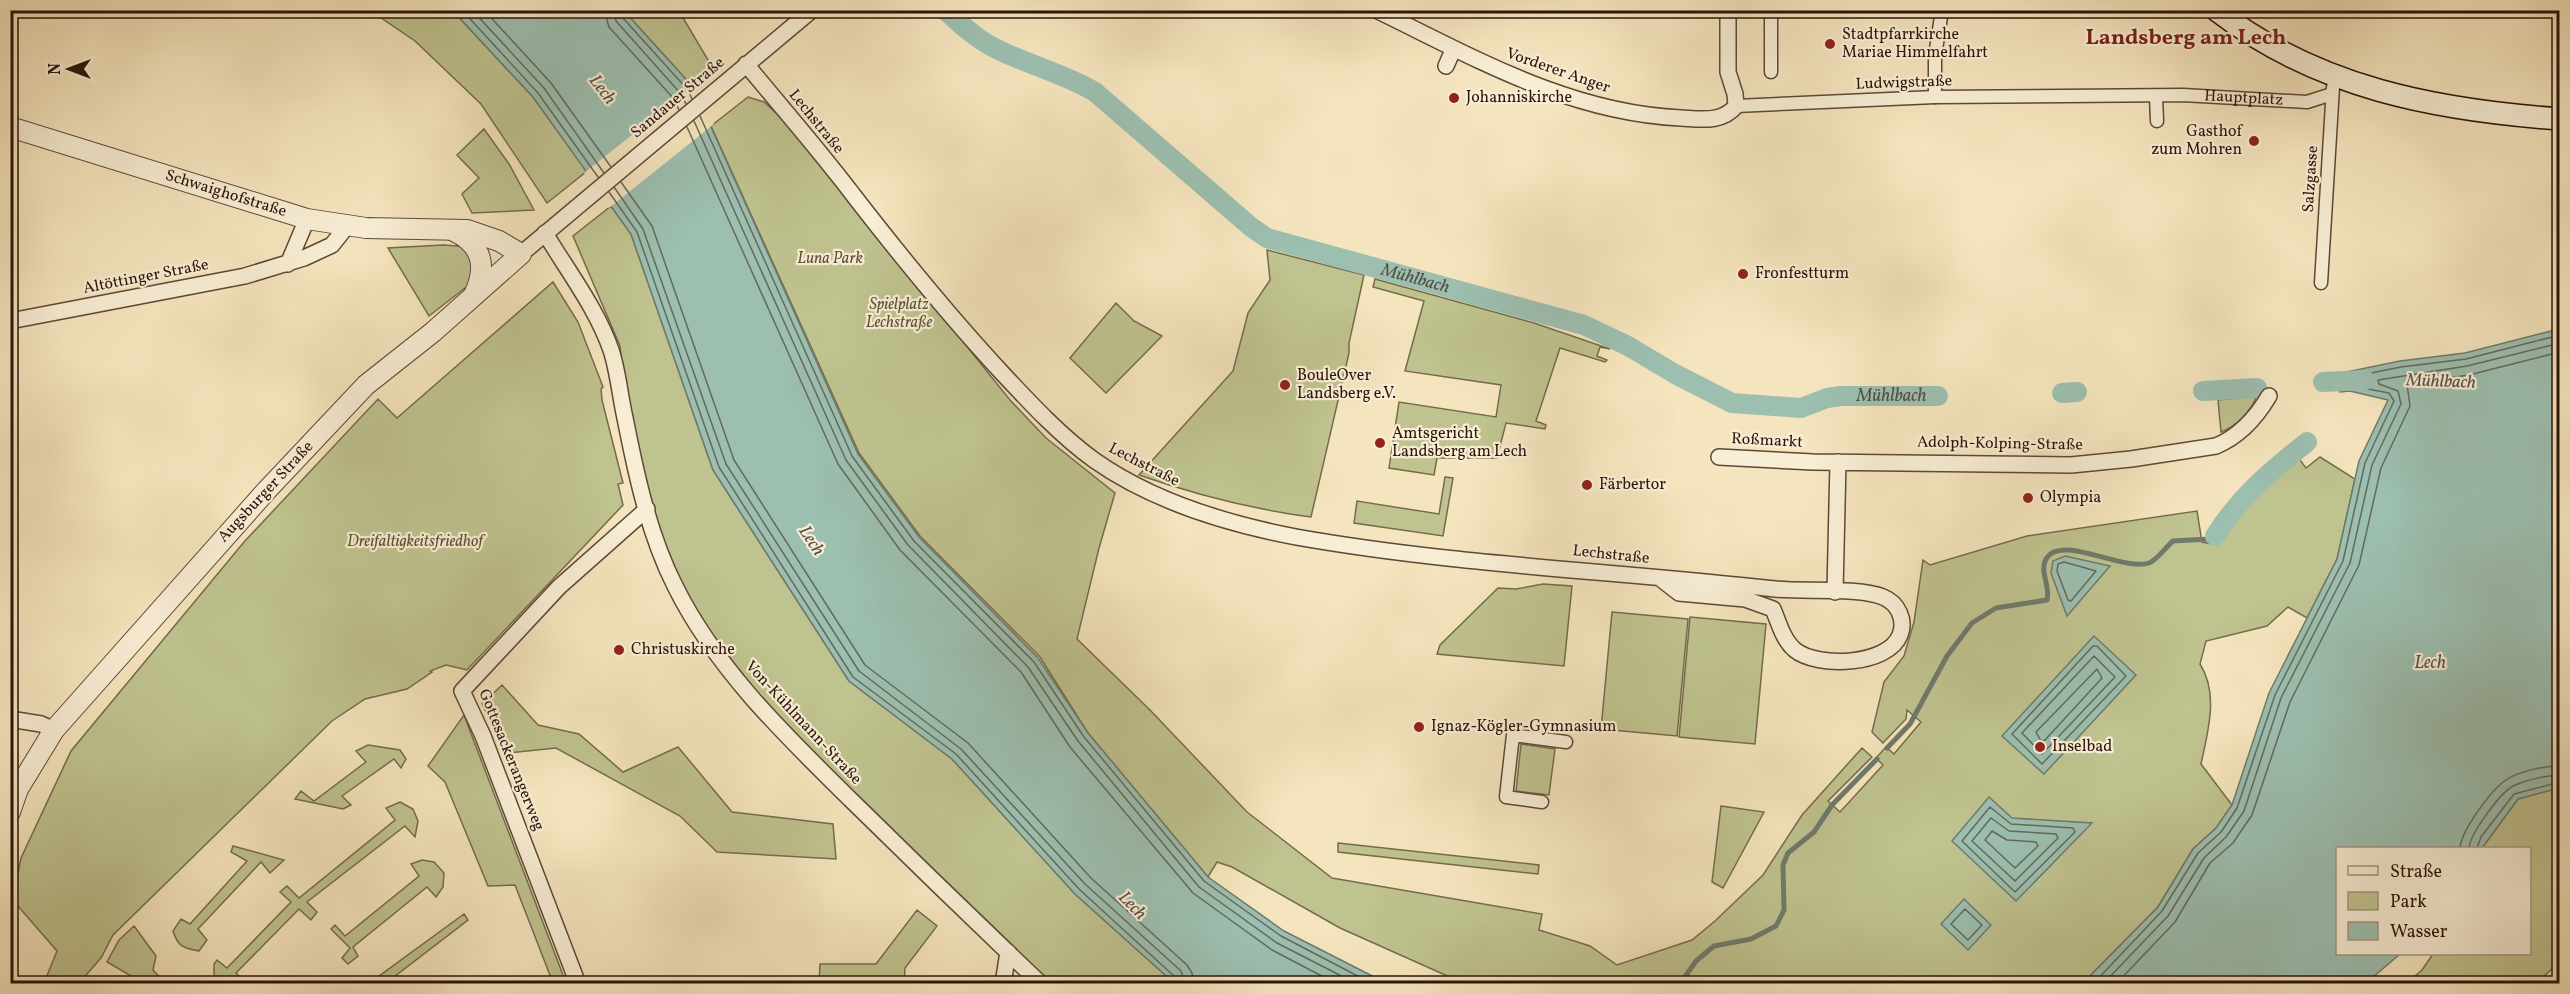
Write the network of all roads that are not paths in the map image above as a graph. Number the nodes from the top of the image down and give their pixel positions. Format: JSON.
{"nodes":[{"id":1,"x":812,"y":10,"type":"edge"},
{"id":2,"x":1376,"y":10,"type":"edge"},
{"id":3,"x":1728,"y":10,"type":"edge"},
{"id":4,"x":1771,"y":10,"type":"edge"},
{"id":5,"x":1942,"y":10,"type":"edge"},
{"id":6,"x":2216,"y":10,"type":"edge"},
{"id":7,"x":1453,"y":50,"type":"junction"},
{"id":8,"x":746,"y":64,"type":"junction"},
{"id":9,"x":1446,"y":66,"type":"dead end"},
{"id":10,"x":1771,"y":72,"type":"dead end"},
{"id":11,"x":2333,"y":86,"type":"junction"},
{"id":12,"x":2156,"y":96,"type":"junction"},
{"id":13,"x":2073,"y":97,"type":"joint"},
{"id":14,"x":1935,"y":98,"type":"junction"},
{"id":15,"x":1736,"y":106,"type":"junction"},
{"id":16,"x":2559,"y":119,"type":"edge"},
{"id":17,"x":2157,"y":121,"type":"dead end"},
{"id":18,"x":10,"y":127,"type":"edge"},
{"id":19,"x":565,"y":217,"type":"joint"},
{"id":20,"x":307,"y":219,"type":"junction"},
{"id":21,"x":347,"y":226,"type":"junction"},
{"id":22,"x":448,"y":229,"type":"junction"},
{"id":23,"x":545,"y":233,"type":"junction"},
{"id":24,"x":521,"y":254,"type":"junction"},
{"id":25,"x":288,"y":264,"type":"junction"},
{"id":26,"x":2321,"y":283,"type":"dead end"},
{"id":27,"x":472,"y":297,"type":"junction"},
{"id":28,"x":10,"y":321,"type":"edge"},
{"id":29,"x":2269,"y":396,"type":"dead end"},
{"id":30,"x":1719,"y":457,"type":"dead end"},
{"id":31,"x":1813,"y":462,"type":"joint"},
{"id":32,"x":1838,"y":462,"type":"junction"},
{"id":33,"x":646,"y":509,"type":"junction"},
{"id":34,"x":1661,"y":579,"type":"junction"},
{"id":35,"x":1834,"y":592,"type":"junction"},
{"id":36,"x":10,"y":719,"type":"edge"},
{"id":37,"x":54,"y":730,"type":"junction"},
{"id":38,"x":1566,"y":742,"type":"dead end"},
{"id":39,"x":1542,"y":802,"type":"dead end"},
{"id":40,"x":10,"y":812,"type":"edge"},
{"id":41,"x":1008,"y":951,"type":"junction"},
{"id":42,"x":578,"y":984,"type":"edge"},
{"id":43,"x":1003,"y":984,"type":"edge"},
{"id":44,"x":1041,"y":984,"type":"edge"}],
"edges":[{"from":1,"to":8,"type":"street","name":"Sandauer Straße"},
{"from":2,"to":7,"type":"street","name":"Vorderer Anger"},
{"from":3,"to":15,"type":"street"},
{"from":4,"to":10,"type":"street"},
{"from":5,"to":14,"type":"street"},
{"from":6,"to":11,"type":"main road"},
{"from":7,"to":9,"type":"street"},
{"from":7,"to":15,"type":"street","name":"Vorderer Anger"},
{"from":8,"to":19,"type":"street","name":"Sandauer Straße"},
{"from":8,"to":34,"type":"street","name":"Lechstraße"},
{"from":11,"to":12,"type":"street","name":"Hauptplatz"},
{"from":11,"to":16,"type":"main road"},
{"from":11,"to":26,"type":"street","name":"Salzgasse"},
{"from":12,"to":13,"type":"street","name":"Hauptplatz"},
{"from":12,"to":17,"type":"street"},
{"from":13,"to":14,"type":"street","name":"Ludwigstraße"},
{"from":14,"to":15,"type":"street","name":"Ludwigstraße"},
{"from":18,"to":20,"type":"street","name":"Schwaighofstraße"},
{"from":19,"to":23,"type":"street","name":"Augsburger Straße"},
{"from":20,"to":21,"type":"street","name":"Schwaighofstraße"},
{"from":20,"to":25,"type":"street"},
{"from":21,"to":22,"type":"street","name":"Schwaighofstraße"},
{"from":21,"to":25,"type":"street","name":"Altöttinger Straße"},
{"from":22,"to":24,"type":"street","name":"Schwaighofstraße"},
{"from":22,"to":27,"type":"street"},
{"from":23,"to":24,"type":"street","name":"Augsburger Straße"},
{"from":23,"to":33,"type":"street","name":"Von-Kühlmann-Straße"},
{"from":24,"to":27,"type":"street","name":"Augsburger Straße"},
{"from":25,"to":28,"type":"street","name":"Altöttinger Straße"},
{"from":27,"to":37,"type":"street","name":"Augsburger Straße"},
{"from":29,"to":32,"type":"street","name":"Adolph-Kolping-Straße"},
{"from":30,"to":31,"type":"street","name":"Roßmarkt"},
{"from":31,"to":32,"type":"street","name":"Adolph-Kolping-Straße"},
{"from":32,"to":35,"type":"street"},
{"from":33,"to":41,"type":"street","name":"Von-Kühlmann-Straße"},
{"from":33,"to":42,"type":"street","name":"Gottesackerangerweg"},
{"from":34,"to":35,"type":"street","name":"Lechstraße"},
{"from":34,"to":35,"type":"street","name":"Lechstraße"},
{"from":36,"to":37,"type":"street"},
{"from":37,"to":40,"type":"street","name":"Augsburger Straße"},
{"from":38,"to":39,"type":"street"},
{"from":41,"to":43,"type":"street"},
{"from":41,"to":44,"type":"street","name":"Von-Kühlmann-Straße"}]}
